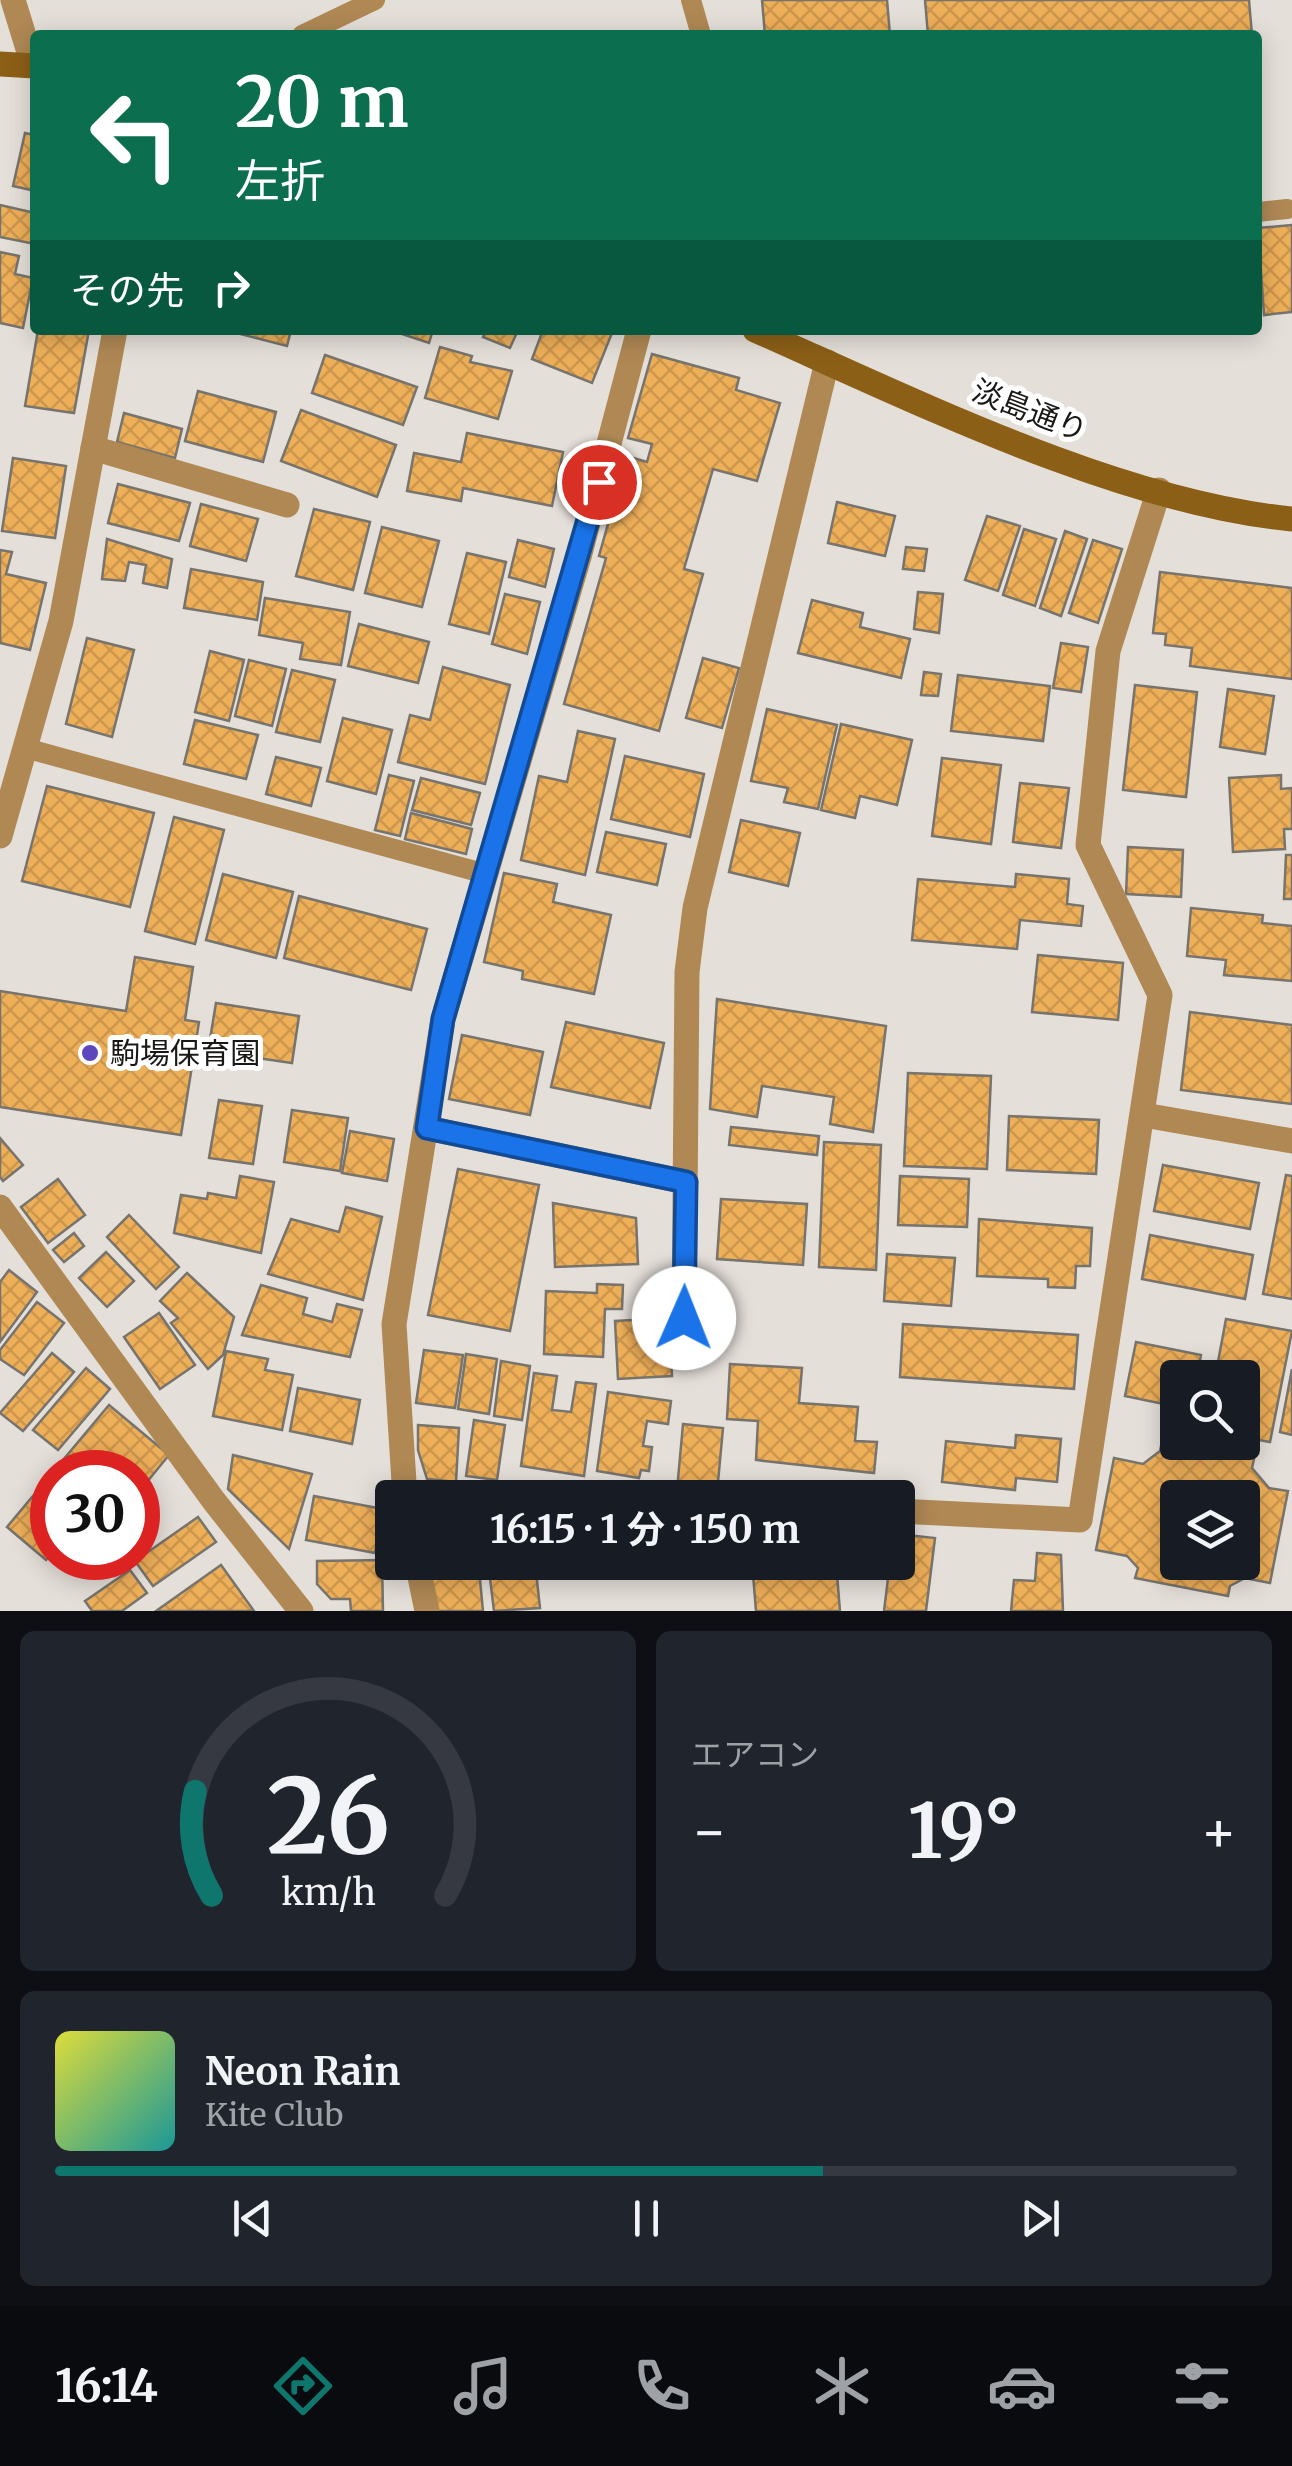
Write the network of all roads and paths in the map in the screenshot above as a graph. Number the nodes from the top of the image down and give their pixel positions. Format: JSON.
{"nodes":[{"id":1,"x":13,"y":0,"type":"edge"},
{"id":2,"x":375,"y":0,"type":"edge"},
{"id":3,"x":691,"y":0,"type":"edge"},
{"id":4,"x":330,"y":8,"type":"edge"},
{"id":5,"x":307,"y":30,"type":"edge"},
{"id":6,"x":700,"y":30,"type":"edge"},
{"id":7,"x":30,"y":53,"type":"edge"},
{"id":8,"x":0,"y":64,"type":"edge"},
{"id":9,"x":30,"y":66,"type":"edge"},
{"id":10,"x":1287,"y":209,"type":"dead end"},
{"id":11,"x":1262,"y":212,"type":"edge"},
{"id":12,"x":114,"y":335,"type":"edge"},
{"id":13,"x":638,"y":335,"type":"edge"},
{"id":14,"x":766,"y":335,"type":"edge"},
{"id":15,"x":828,"y":362,"type":"junction"},
{"id":16,"x":94,"y":448,"type":"junction"},
{"id":17,"x":1158,"y":490,"type":"junction"},
{"id":18,"x":287,"y":505,"type":"dead end"},
{"id":19,"x":1292,"y":519,"type":"edge"},
{"id":20,"x":25,"y":748,"type":"junction"},
{"id":21,"x":0,"y":836,"type":"edge"},
{"id":22,"x":486,"y":874,"type":"junction"},
{"id":23,"x":1144,"y":1116,"type":"junction"},
{"id":24,"x":427,"y":1128,"type":"junction"},
{"id":25,"x":1292,"y":1141,"type":"edge"},
{"id":26,"x":686,"y":1182,"type":"junction"},
{"id":27,"x":0,"y":1207,"type":"edge"},
{"id":28,"x":684,"y":1318,"type":"dead end"},
{"id":29,"x":403,"y":1480,"type":"edge"},
{"id":30,"x":915,"y":1512,"type":"edge"},
{"id":31,"x":420,"y":1580,"type":"edge"},
{"id":32,"x":301,"y":1611,"type":"edge"},
{"id":33,"x":426,"y":1611,"type":"edge"}],
"edges":[{"from":1,"to":7,"type":"street"},
{"from":2,"to":4,"type":"lane"},
{"from":3,"to":6,"type":"lane"},
{"from":4,"to":5,"type":"lane"},
{"from":8,"to":9,"type":"main road"},
{"from":10,"to":11,"type":"lane"},
{"from":12,"to":16,"type":"street"},
{"from":13,"to":22,"type":"street"},
{"from":14,"to":15,"type":"main road","name":"淡島通り"},
{"from":15,"to":17,"type":"main road","name":"淡島通り"},
{"from":15,"to":26,"type":"street"},
{"from":16,"to":18,"type":"street"},
{"from":16,"to":20,"type":"street"},
{"from":17,"to":19,"type":"main road","name":"淡島通り"},
{"from":17,"to":23,"type":"street"},
{"from":20,"to":21,"type":"street"},
{"from":20,"to":22,"type":"lane"},
{"from":22,"to":24,"type":"street"},
{"from":23,"to":25,"type":"street"},
{"from":23,"to":30,"type":"street"},
{"from":24,"to":26,"type":"street"},
{"from":24,"to":29,"type":"street"},
{"from":26,"to":28,"type":"street"},
{"from":27,"to":32,"type":"street"},
{"from":31,"to":33,"type":"street"}]}
